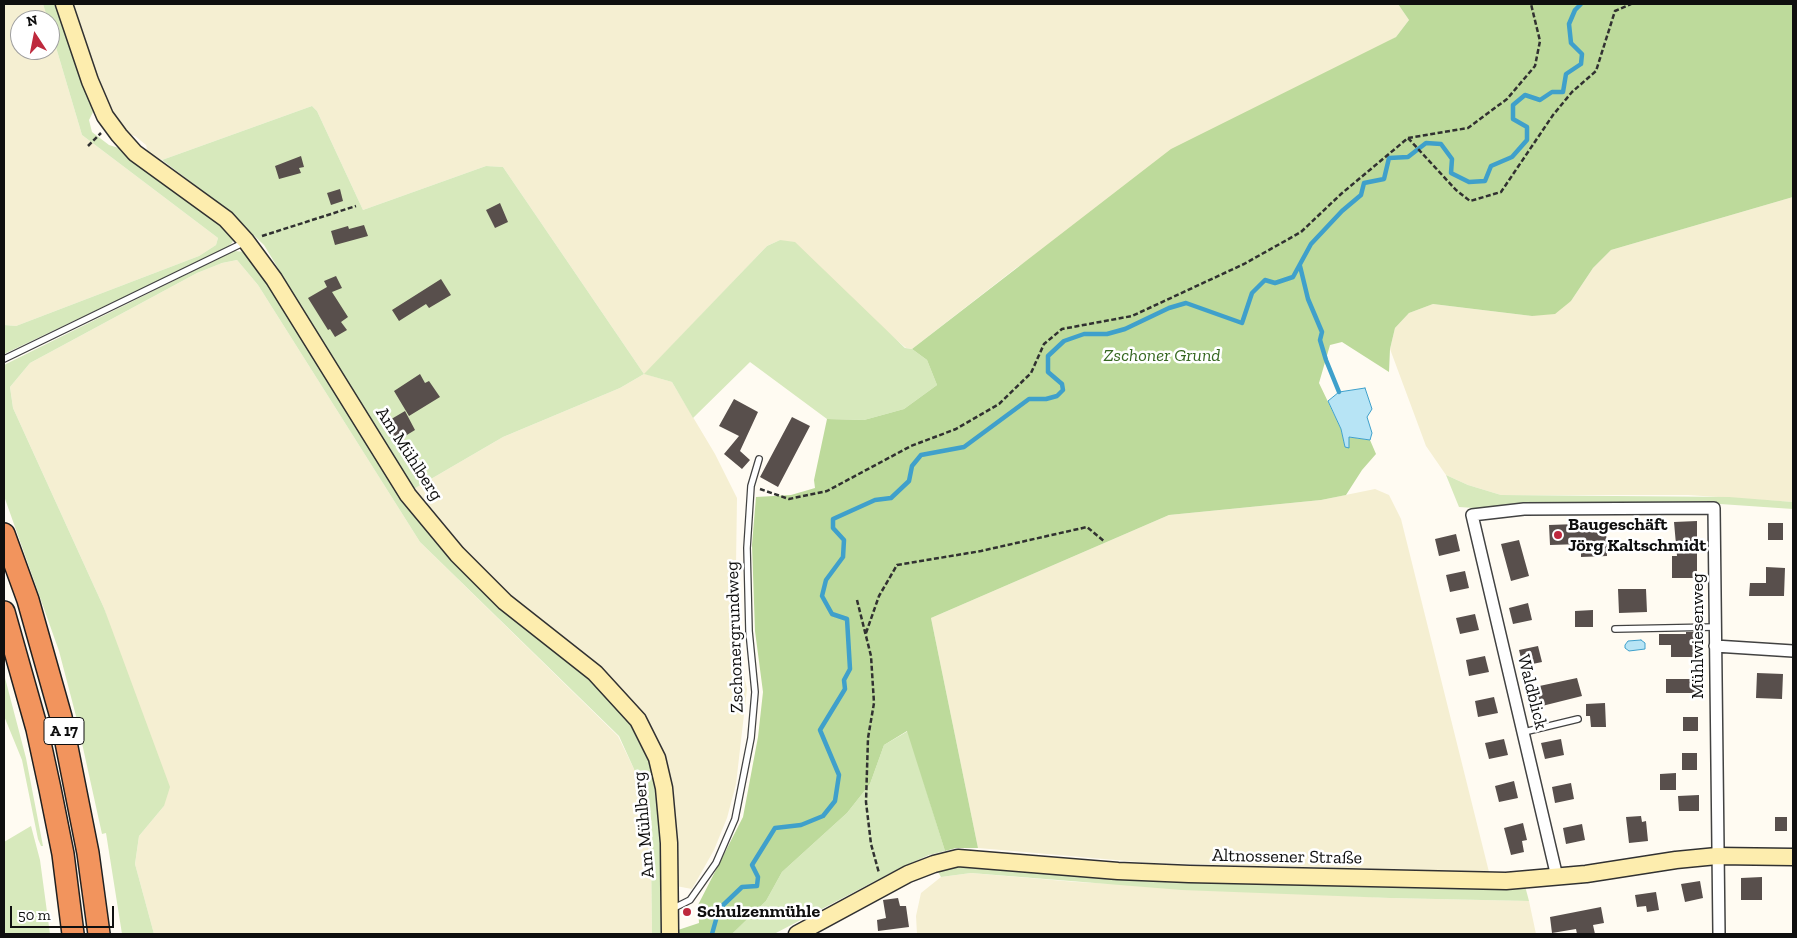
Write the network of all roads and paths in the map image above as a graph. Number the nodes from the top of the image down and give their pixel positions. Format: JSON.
{"nodes":[{"id":1,"x":64,"y":4,"type":"edge"},
{"id":2,"x":1531,"y":4,"type":"edge"},
{"id":3,"x":1632,"y":4,"type":"edge"},
{"id":4,"x":1408,"y":138,"type":"junction"},
{"id":5,"x":356,"y":206,"type":"dead end"},
{"id":6,"x":246,"y":241,"type":"junction"},
{"id":7,"x":4,"y":359,"type":"edge"},
{"id":8,"x":759,"y":459,"type":"dead end"},
{"id":9,"x":751,"y":486,"type":"junction"},
{"id":10,"x":1472,"y":515,"type":"joint"},
{"id":11,"x":4,"y":534,"type":"edge"},
{"id":12,"x":1105,"y":542,"type":"dead end"},
{"id":13,"x":857,"y":600,"type":"dead end"},
{"id":14,"x":4,"y":612,"type":"edge"},
{"id":15,"x":1715,"y":627,"type":"junction"},
{"id":16,"x":1615,"y":629,"type":"dead end"},
{"id":17,"x":866,"y":633,"type":"junction"},
{"id":18,"x":1715,"y":646,"type":"junction"},
{"id":19,"x":1793,"y":651,"type":"edge"},
{"id":20,"x":1578,"y":719,"type":"dead end"},
{"id":21,"x":1524,"y":732,"type":"junction"},
{"id":22,"x":1718,"y":856,"type":"junction"},
{"id":23,"x":1793,"y":857,"type":"edge"},
{"id":24,"x":1557,"y":877,"type":"junction"},
{"id":25,"x":883,"y":888,"type":"junction"},
{"id":26,"x":670,"y":910,"type":"junction"},
{"id":27,"x":73,"y":934,"type":"edge"},
{"id":28,"x":99,"y":934,"type":"edge"},
{"id":29,"x":670,"y":934,"type":"edge"},
{"id":30,"x":797,"y":934,"type":"edge"},
{"id":31,"x":1719,"y":934,"type":"edge"}],
"edges":[{"from":1,"to":6,"type":"street","name":"Am Mühlberg"},
{"from":2,"to":4,"type":"path"},
{"from":3,"to":4,"type":"path"},
{"from":4,"to":9,"type":"path"},
{"from":5,"to":6,"type":"path"},
{"from":6,"to":7,"type":"lane"},
{"from":6,"to":26,"type":"street","name":"Am Mühlberg"},
{"from":8,"to":9,"type":"lane","name":"Zschonergrundweg"},
{"from":9,"to":26,"type":"lane","name":"Zschonergrundweg"},
{"from":10,"to":15,"type":"street","name":"Mühlwiesenweg"},
{"from":10,"to":21,"type":"street","name":"Waldblick"},
{"from":11,"to":28,"type":"highway","number":"A 17"},
{"from":12,"to":17,"type":"path"},
{"from":13,"to":17,"type":"path"},
{"from":14,"to":27,"type":"highway","number":"A 17"},
{"from":15,"to":16,"type":"lane"},
{"from":15,"to":18,"type":"street","name":"Mühlwiesenweg"},
{"from":17,"to":25,"type":"path"},
{"from":18,"to":19,"type":"street"},
{"from":18,"to":22,"type":"street","name":"Mühlwiesenweg"},
{"from":20,"to":21,"type":"lane"},
{"from":21,"to":24,"type":"street","name":"Waldblick"},
{"from":22,"to":23,"type":"street","name":"Altnossener Straße"},
{"from":22,"to":24,"type":"street","name":"Altnossener Straße"},
{"from":22,"to":31,"type":"street","name":"Mühlwiesenweg"},
{"from":24,"to":25,"type":"street","name":"Altnossener Straße"},
{"from":25,"to":30,"type":"street","name":"Altnossener Straße"},
{"from":26,"to":29,"type":"street","name":"Am Mühlberg"}]}
